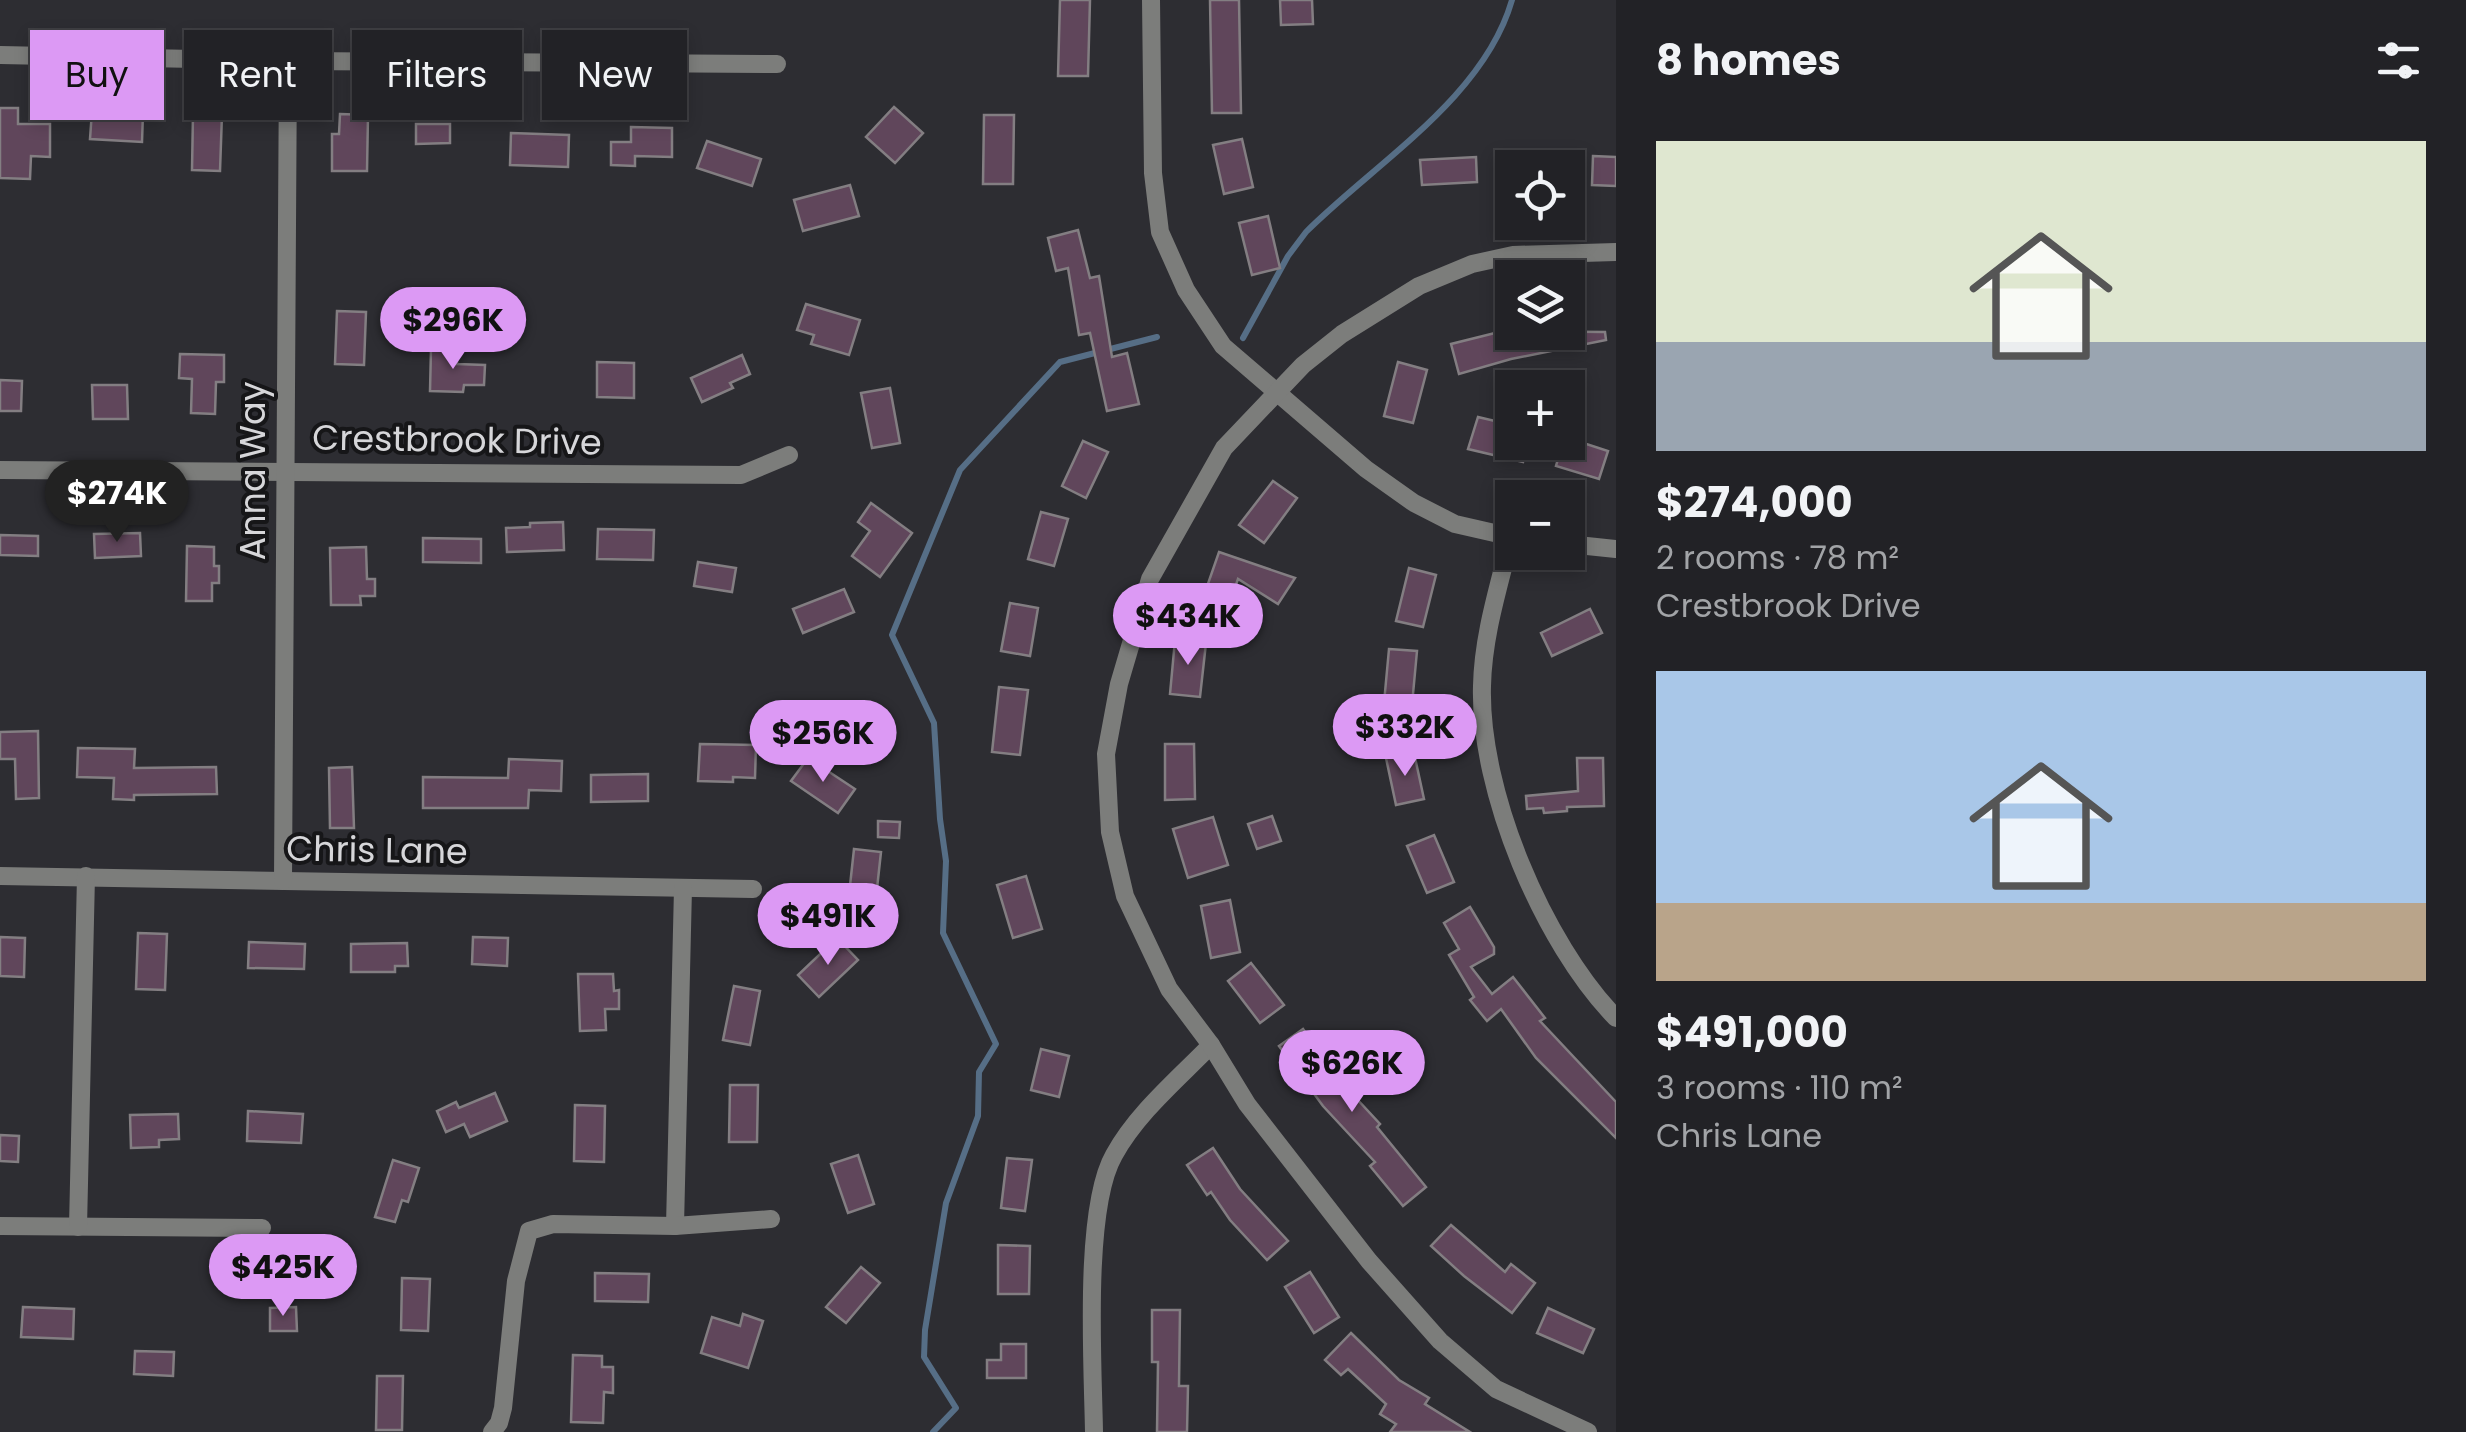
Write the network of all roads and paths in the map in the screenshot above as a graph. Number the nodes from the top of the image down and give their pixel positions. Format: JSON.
{"nodes":[{"id":1,"x":1151,"y":0,"type":"edge"},
{"id":2,"x":0,"y":54,"type":"edge"},
{"id":3,"x":184,"y":58,"type":"edge"},
{"id":4,"x":332,"y":61,"type":"edge"},
{"id":5,"x":777,"y":64,"type":"dead end"},
{"id":6,"x":288,"y":120,"type":"edge"},
{"id":7,"x":1616,"y":252,"type":"edge"},
{"id":8,"x":1278,"y":393,"type":"junction"},
{"id":9,"x":789,"y":455,"type":"dead end"},
{"id":10,"x":0,"y":470,"type":"edge"},
{"id":11,"x":285,"y":471,"type":"junction"},
{"id":12,"x":1495,"y":533,"type":"edge"},
{"id":13,"x":1585,"y":546,"type":"edge"},
{"id":14,"x":1616,"y":549,"type":"edge"},
{"id":15,"x":1504,"y":570,"type":"edge"},
{"id":16,"x":0,"y":876,"type":"edge"},
{"id":17,"x":86,"y":876,"type":"junction"},
{"id":18,"x":282,"y":881,"type":"junction"},
{"id":19,"x":683,"y":888,"type":"junction"},
{"id":20,"x":753,"y":889,"type":"dead end"},
{"id":21,"x":1616,"y":1018,"type":"edge"},
{"id":22,"x":1211,"y":1044,"type":"junction"},
{"id":23,"x":771,"y":1219,"type":"dead end"},
{"id":24,"x":0,"y":1226,"type":"edge"},
{"id":25,"x":676,"y":1226,"type":"junction"},
{"id":26,"x":78,"y":1227,"type":"junction"},
{"id":27,"x":262,"y":1228,"type":"dead end"},
{"id":28,"x":492,"y":1432,"type":"edge"},
{"id":29,"x":1094,"y":1432,"type":"edge"},
{"id":30,"x":1588,"y":1432,"type":"edge"}],
"edges":[{"from":1,"to":8,"type":"street"},
{"from":2,"to":3,"type":"street"},
{"from":4,"to":5,"type":"street"},
{"from":6,"to":11,"type":"street","name":"Anna Way"},
{"from":7,"to":8,"type":"street"},
{"from":8,"to":12,"type":"street"},
{"from":8,"to":22,"type":"street"},
{"from":9,"to":11,"type":"street","name":"Crestbrook Drive"},
{"from":10,"to":11,"type":"street","name":"Crestbrook Drive"},
{"from":11,"to":18,"type":"street","name":"Anna Way"},
{"from":13,"to":14,"type":"street"},
{"from":15,"to":21,"type":"street"},
{"from":16,"to":17,"type":"street","name":"Chris Lane"},
{"from":17,"to":18,"type":"street","name":"Chris Lane"},
{"from":17,"to":26,"type":"street"},
{"from":18,"to":19,"type":"street","name":"Chris Lane"},
{"from":19,"to":20,"type":"street","name":"Chris Lane"},
{"from":19,"to":25,"type":"street"},
{"from":22,"to":29,"type":"street"},
{"from":22,"to":30,"type":"street"},
{"from":23,"to":25,"type":"street"},
{"from":24,"to":26,"type":"street"},
{"from":25,"to":28,"type":"street"},
{"from":26,"to":27,"type":"street"}]}
